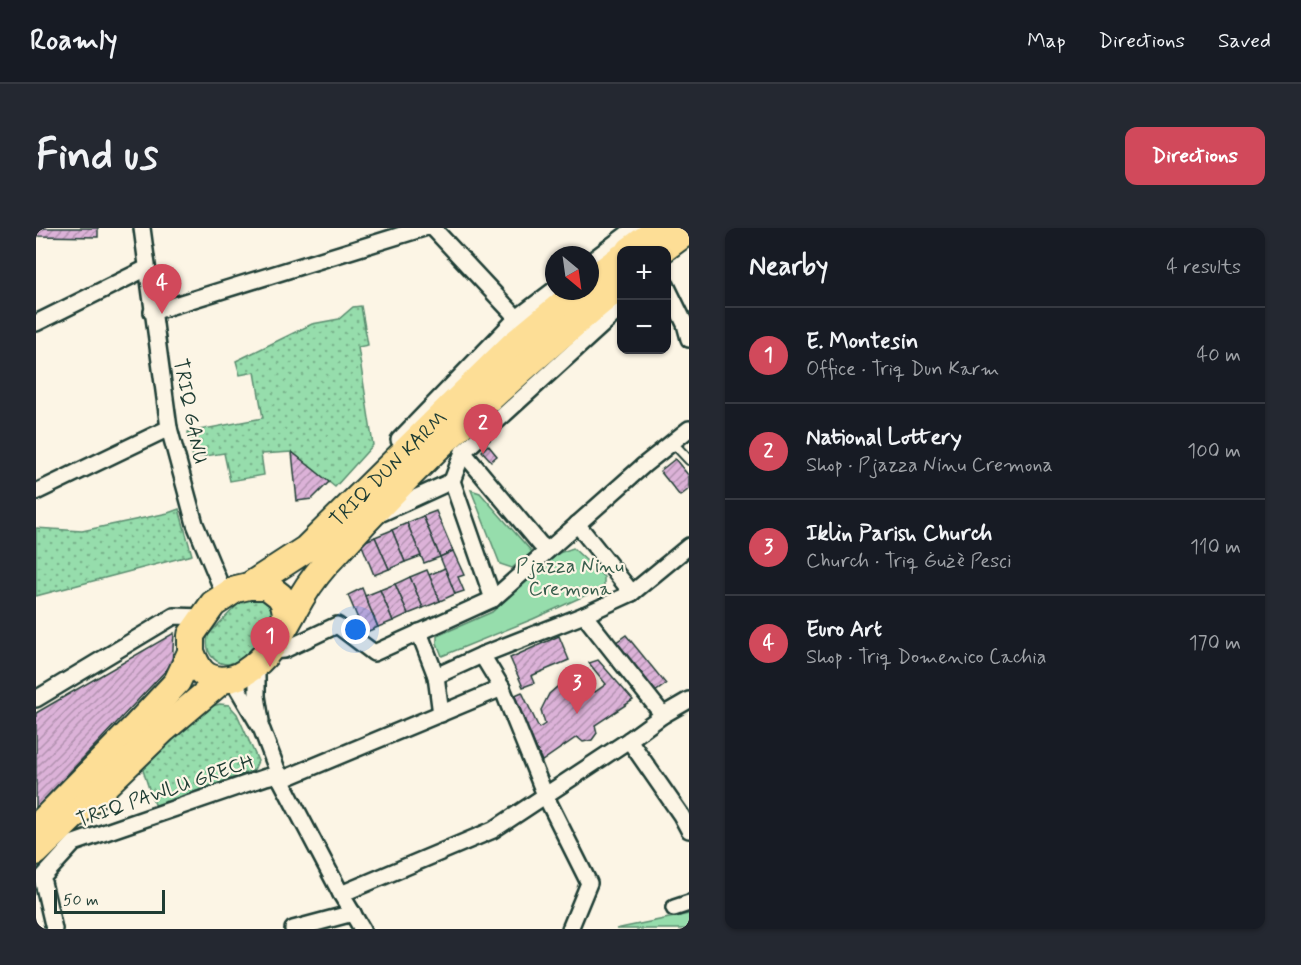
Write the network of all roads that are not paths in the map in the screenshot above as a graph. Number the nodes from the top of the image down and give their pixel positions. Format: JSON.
{"nodes":[{"id":1,"x":142,"y":228,"type":"edge"},
{"id":2,"x":424,"y":228,"type":"edge"},
{"id":3,"x":434,"y":228,"type":"edge"},
{"id":4,"x":635,"y":228,"type":"edge"},
{"id":5,"x":689,"y":230,"type":"edge"},
{"id":6,"x":664,"y":244,"type":"edge"},
{"id":7,"x":599,"y":255,"type":"edge"},
{"id":8,"x":617,"y":259,"type":"edge"},
{"id":9,"x":147,"y":268,"type":"junction"},
{"id":10,"x":599,"y":274,"type":"edge"},
{"id":11,"x":617,"y":287,"type":"edge"},
{"id":12,"x":671,"y":295,"type":"edge"},
{"id":13,"x":545,"y":297,"type":"edge"},
{"id":14,"x":567,"y":300,"type":"edge"},
{"id":15,"x":617,"y":311,"type":"edge"},
{"id":16,"x":152,"y":312,"type":"junction"},
{"id":17,"x":517,"y":318,"type":"junction"},
{"id":18,"x":36,"y":323,"type":"edge"},
{"id":19,"x":689,"y":339,"type":"edge"},
{"id":20,"x":169,"y":428,"type":"junction"},
{"id":21,"x":689,"y":429,"type":"edge"},
{"id":22,"x":673,"y":443,"type":"junction"},
{"id":23,"x":463,"y":452,"type":"junction"},
{"id":24,"x":689,"y":460,"type":"edge"},
{"id":25,"x":452,"y":481,"type":"junction"},
{"id":26,"x":36,"y":492,"type":"edge"},
{"id":27,"x":366,"y":520,"type":"junction"},
{"id":28,"x":577,"y":524,"type":"junction"},
{"id":29,"x":689,"y":546,"type":"edge"},
{"id":30,"x":306,"y":549,"type":"junction"},
{"id":31,"x":548,"y":550,"type":"junction"},
{"id":32,"x":249,"y":586,"type":"junction"},
{"id":33,"x":632,"y":593,"type":"junction"},
{"id":34,"x":225,"y":596,"type":"junction"},
{"id":35,"x":493,"y":599,"type":"junction"},
{"id":36,"x":584,"y":615,"type":"junction"},
{"id":37,"x":203,"y":617,"type":"junction"},
{"id":38,"x":419,"y":632,"type":"junction"},
{"id":39,"x":269,"y":649,"type":"junction"},
{"id":40,"x":191,"y":652,"type":"junction"},
{"id":41,"x":482,"y":655,"type":"junction"},
{"id":42,"x":436,"y":676,"type":"junction"},
{"id":43,"x":227,"y":680,"type":"junction"},
{"id":44,"x":502,"y":688,"type":"junction"},
{"id":45,"x":36,"y":699,"type":"edge"},
{"id":46,"x":689,"y":700,"type":"edge"},
{"id":47,"x":441,"y":714,"type":"junction"},
{"id":48,"x":663,"y":715,"type":"junction"},
{"id":49,"x":262,"y":730,"type":"junction"},
{"id":50,"x":629,"y":740,"type":"junction"},
{"id":51,"x":280,"y":777,"type":"junction"},
{"id":52,"x":545,"y":795,"type":"junction"},
{"id":53,"x":36,"y":828,"type":"edge"},
{"id":54,"x":689,"y":830,"type":"edge"},
{"id":55,"x":36,"y":852,"type":"edge"},
{"id":56,"x":341,"y":894,"type":"junction"},
{"id":57,"x":689,"y":903,"type":"edge"},
{"id":58,"x":674,"y":908,"type":"dead end"},
{"id":59,"x":353,"y":913,"type":"junction"},
{"id":60,"x":54,"y":929,"type":"edge"},
{"id":61,"x":293,"y":929,"type":"edge"},
{"id":62,"x":362,"y":929,"type":"edge"},
{"id":63,"x":570,"y":929,"type":"edge"}],
"edges":[{"from":1,"to":9,"type":"street","name":"TRIQ GANU"},
{"from":2,"to":16,"type":"street"},
{"from":3,"to":17,"type":"street"},
{"from":4,"to":7,"type":"street"},
{"from":5,"to":6,"type":"highway"},
{"from":8,"to":10,"type":"highway"},
{"from":9,"to":16,"type":"street","name":"TRIQ GANU"},
{"from":9,"to":18,"type":"street"},
{"from":11,"to":27,"type":"highway","name":"TRIQ DUN KARM"},
{"from":12,"to":19,"type":"street"},
{"from":13,"to":17,"type":"street","name":"TRIQ DUN KARM"},
{"from":14,"to":30,"type":"highway","name":"TRIQ DUN KARM"},
{"from":15,"to":23,"type":"street"},
{"from":16,"to":20,"type":"street","name":"TRIQ GANU"},
{"from":17,"to":30,"type":"street","name":"TRIQ DUN KARM"},
{"from":20,"to":26,"type":"street"},
{"from":20,"to":34,"type":"street","name":"TRIQ GANU"},
{"from":21,"to":22,"type":"street"},
{"from":22,"to":24,"type":"lane"},
{"from":22,"to":28,"type":"street"},
{"from":23,"to":25,"type":"street"},
{"from":23,"to":31,"type":"street"},
{"from":25,"to":27,"type":"street","name":"TRIQ DUN KARM"},
{"from":25,"to":35,"type":"street"},
{"from":27,"to":39,"type":"highway","name":"TRIQ DUN KARM"},
{"from":28,"to":31,"type":"street"},
{"from":28,"to":33,"type":"street"},
{"from":29,"to":33,"type":"street"},
{"from":30,"to":32,"type":"highway","name":"TRIQ DUN KARM"},
{"from":31,"to":35,"type":"street"},
{"from":32,"to":34,"type":"highway","name":"TRIQ DUN KARM"},
{"from":32,"to":39,"type":"highway"},
{"from":33,"to":36,"type":"street"},
{"from":34,"to":37,"type":"highway","name":"TRIQ DUN KARM"},
{"from":35,"to":38,"type":"street"},
{"from":36,"to":41,"type":"street"},
{"from":36,"to":48,"type":"street"},
{"from":37,"to":40,"type":"highway","name":"TRIQ DUN KARM"},
{"from":37,"to":45,"type":"street"},
{"from":38,"to":39,"type":"street"},
{"from":38,"to":42,"type":"street"},
{"from":39,"to":43,"type":"highway","name":"TRIQ DUN KARM"},
{"from":39,"to":49,"type":"street"},
{"from":40,"to":43,"type":"highway"},
{"from":40,"to":53,"type":"highway","name":"TRIQ DUN KARM"},
{"from":41,"to":42,"type":"street"},
{"from":41,"to":44,"type":"street"},
{"from":42,"to":47,"type":"street"},
{"from":43,"to":49,"type":"street"},
{"from":43,"to":55,"type":"highway","name":"TRIQ DUN KARM"},
{"from":44,"to":47,"type":"street","name":"TRIQ PAWLU GRECH"},
{"from":44,"to":52,"type":"street"},
{"from":46,"to":48,"type":"street"},
{"from":47,"to":51,"type":"street","name":"TRIQ PAWLU GRECH"},
{"from":48,"to":50,"type":"street"},
{"from":49,"to":51,"type":"street"},
{"from":50,"to":52,"type":"street"},
{"from":50,"to":54,"type":"street"},
{"from":51,"to":56,"type":"street"},
{"from":51,"to":60,"type":"street","name":"TRIQ PAWLU GRECH"},
{"from":52,"to":56,"type":"street"},
{"from":52,"to":63,"type":"street"},
{"from":56,"to":59,"type":"street"},
{"from":57,"to":58,"type":"street"},
{"from":59,"to":61,"type":"street"},
{"from":59,"to":62,"type":"street"}]}
